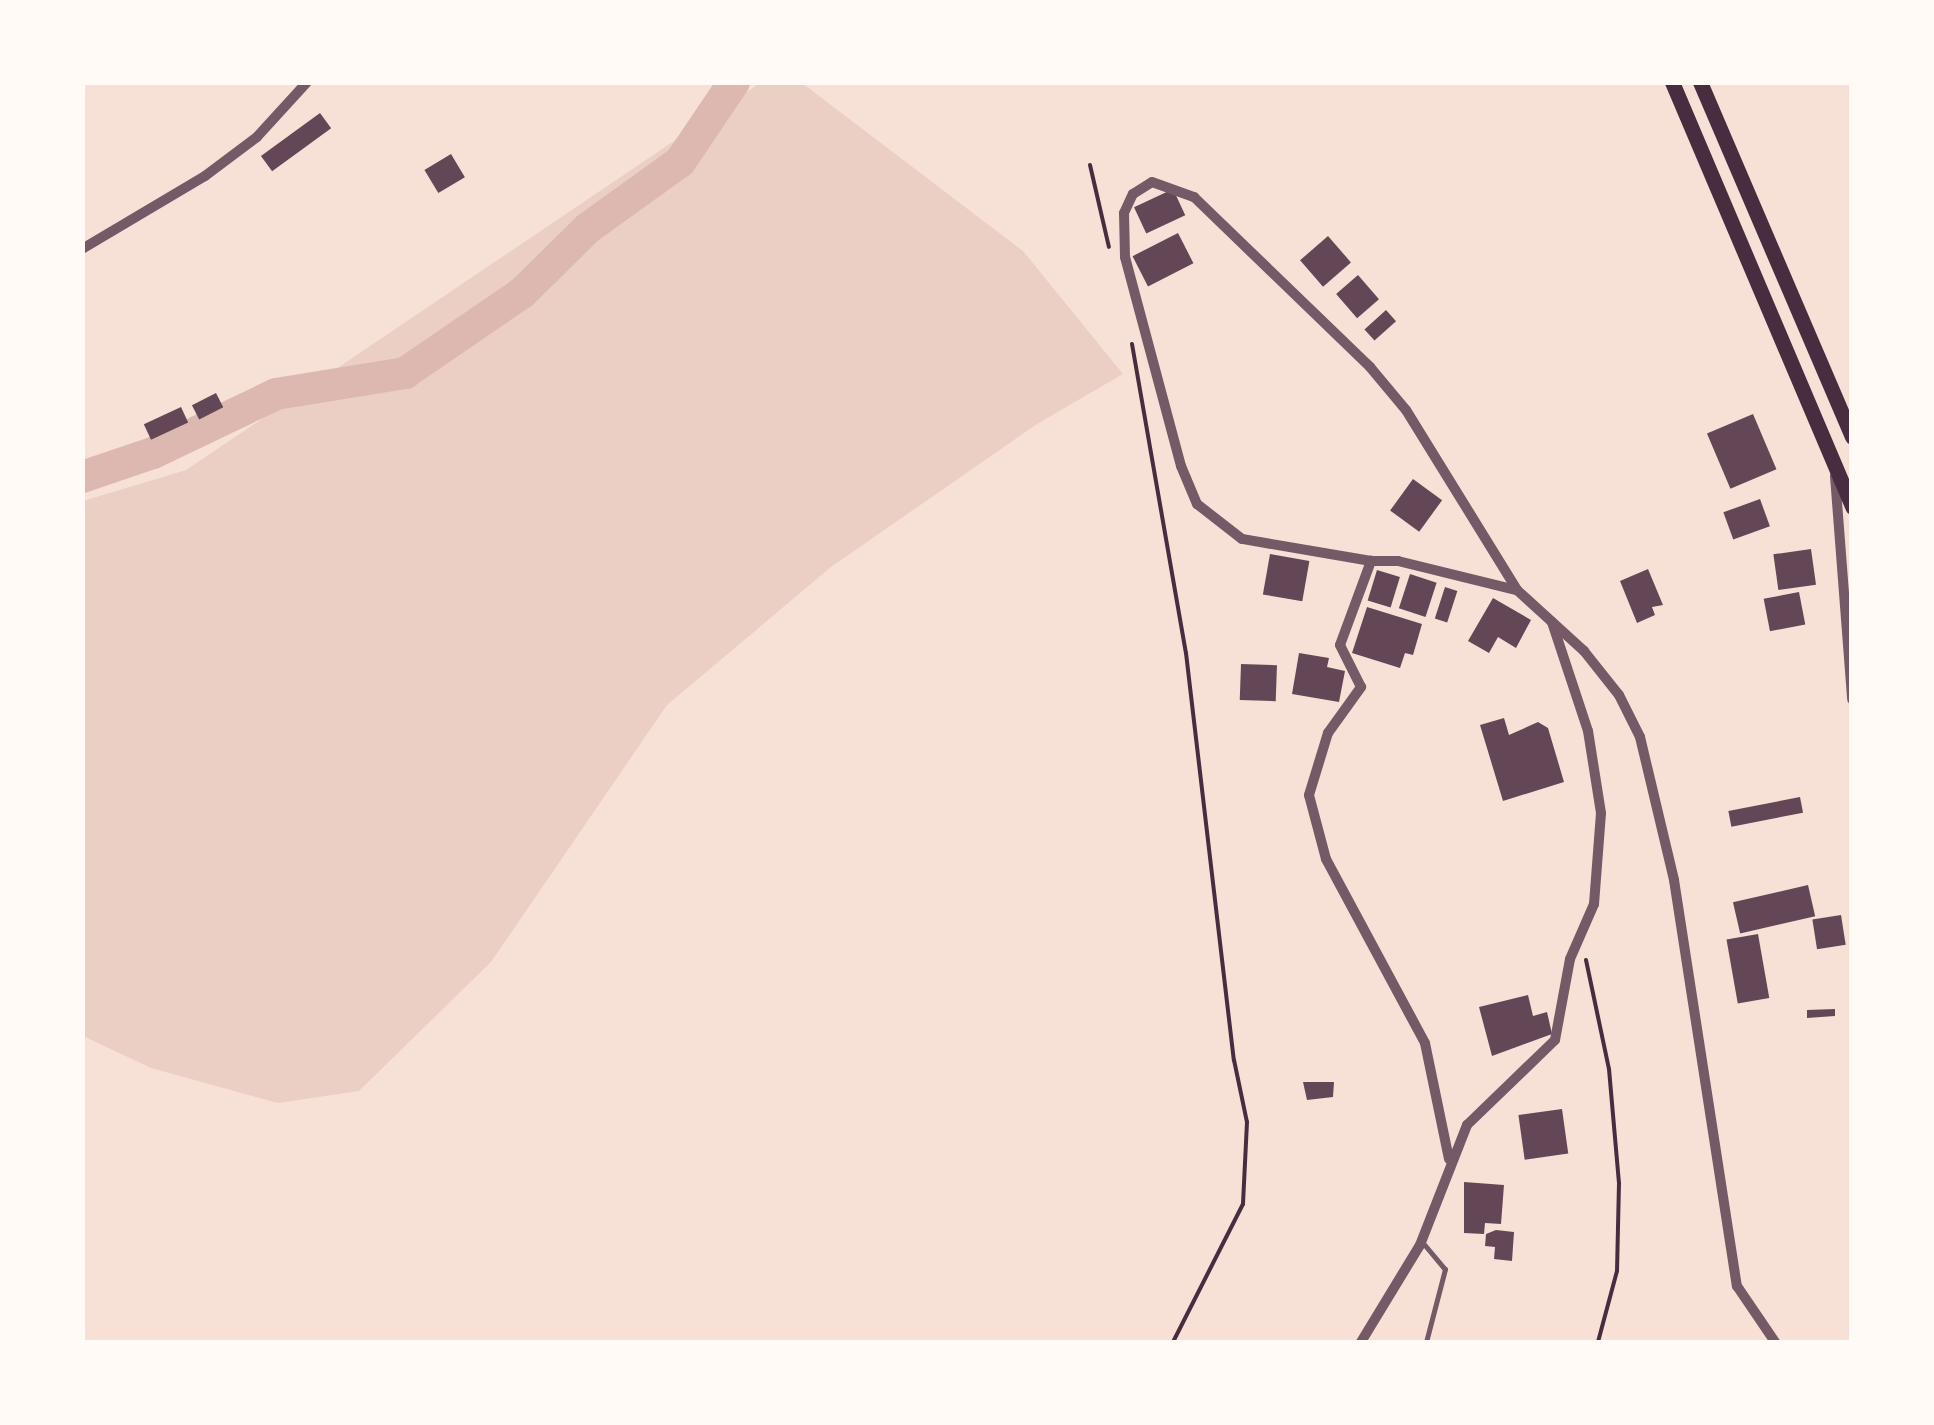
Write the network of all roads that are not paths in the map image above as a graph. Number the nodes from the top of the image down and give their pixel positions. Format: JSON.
{"nodes":[{"id":1,"x":307,"y":82,"type":"edge"},
{"id":2,"x":1700,"y":82,"type":"edge"},
{"id":3,"x":1677,"y":84,"type":"edge"},
{"id":4,"x":82,"y":249,"type":"edge"},
{"id":5,"x":1852,"y":437,"type":"edge"},
{"id":6,"x":1834,"y":464,"type":"junction"},
{"id":7,"x":1852,"y":507,"type":"edge"},
{"id":8,"x":1371,"y":561,"type":"junction"},
{"id":9,"x":1516,"y":590,"type":"junction"},
{"id":10,"x":1552,"y":620,"type":"junction"},
{"id":11,"x":1852,"y":699,"type":"edge"},
{"id":12,"x":1449,"y":1159,"type":"junction"},
{"id":13,"x":1421,"y":1240,"type":"junction"},
{"id":14,"x":1361,"y":1342,"type":"edge"},
{"id":15,"x":1426,"y":1342,"type":"edge"},
{"id":16,"x":1775,"y":1342,"type":"edge"}],
"edges":[{"from":1,"to":4,"type":"street"},
{"from":2,"to":5,"type":"main road"},
{"from":3,"to":6,"type":"main road"},
{"from":6,"to":7,"type":"main road"},
{"from":6,"to":11,"type":"street"},
{"from":8,"to":9,"type":"street"},
{"from":8,"to":9,"type":"street"},
{"from":8,"to":12,"type":"street"},
{"from":9,"to":10,"type":"street"},
{"from":10,"to":12,"type":"street"},
{"from":10,"to":16,"type":"street"},
{"from":12,"to":13,"type":"street"},
{"from":13,"to":14,"type":"street"},
{"from":13,"to":15,"type":"lane"}]}
